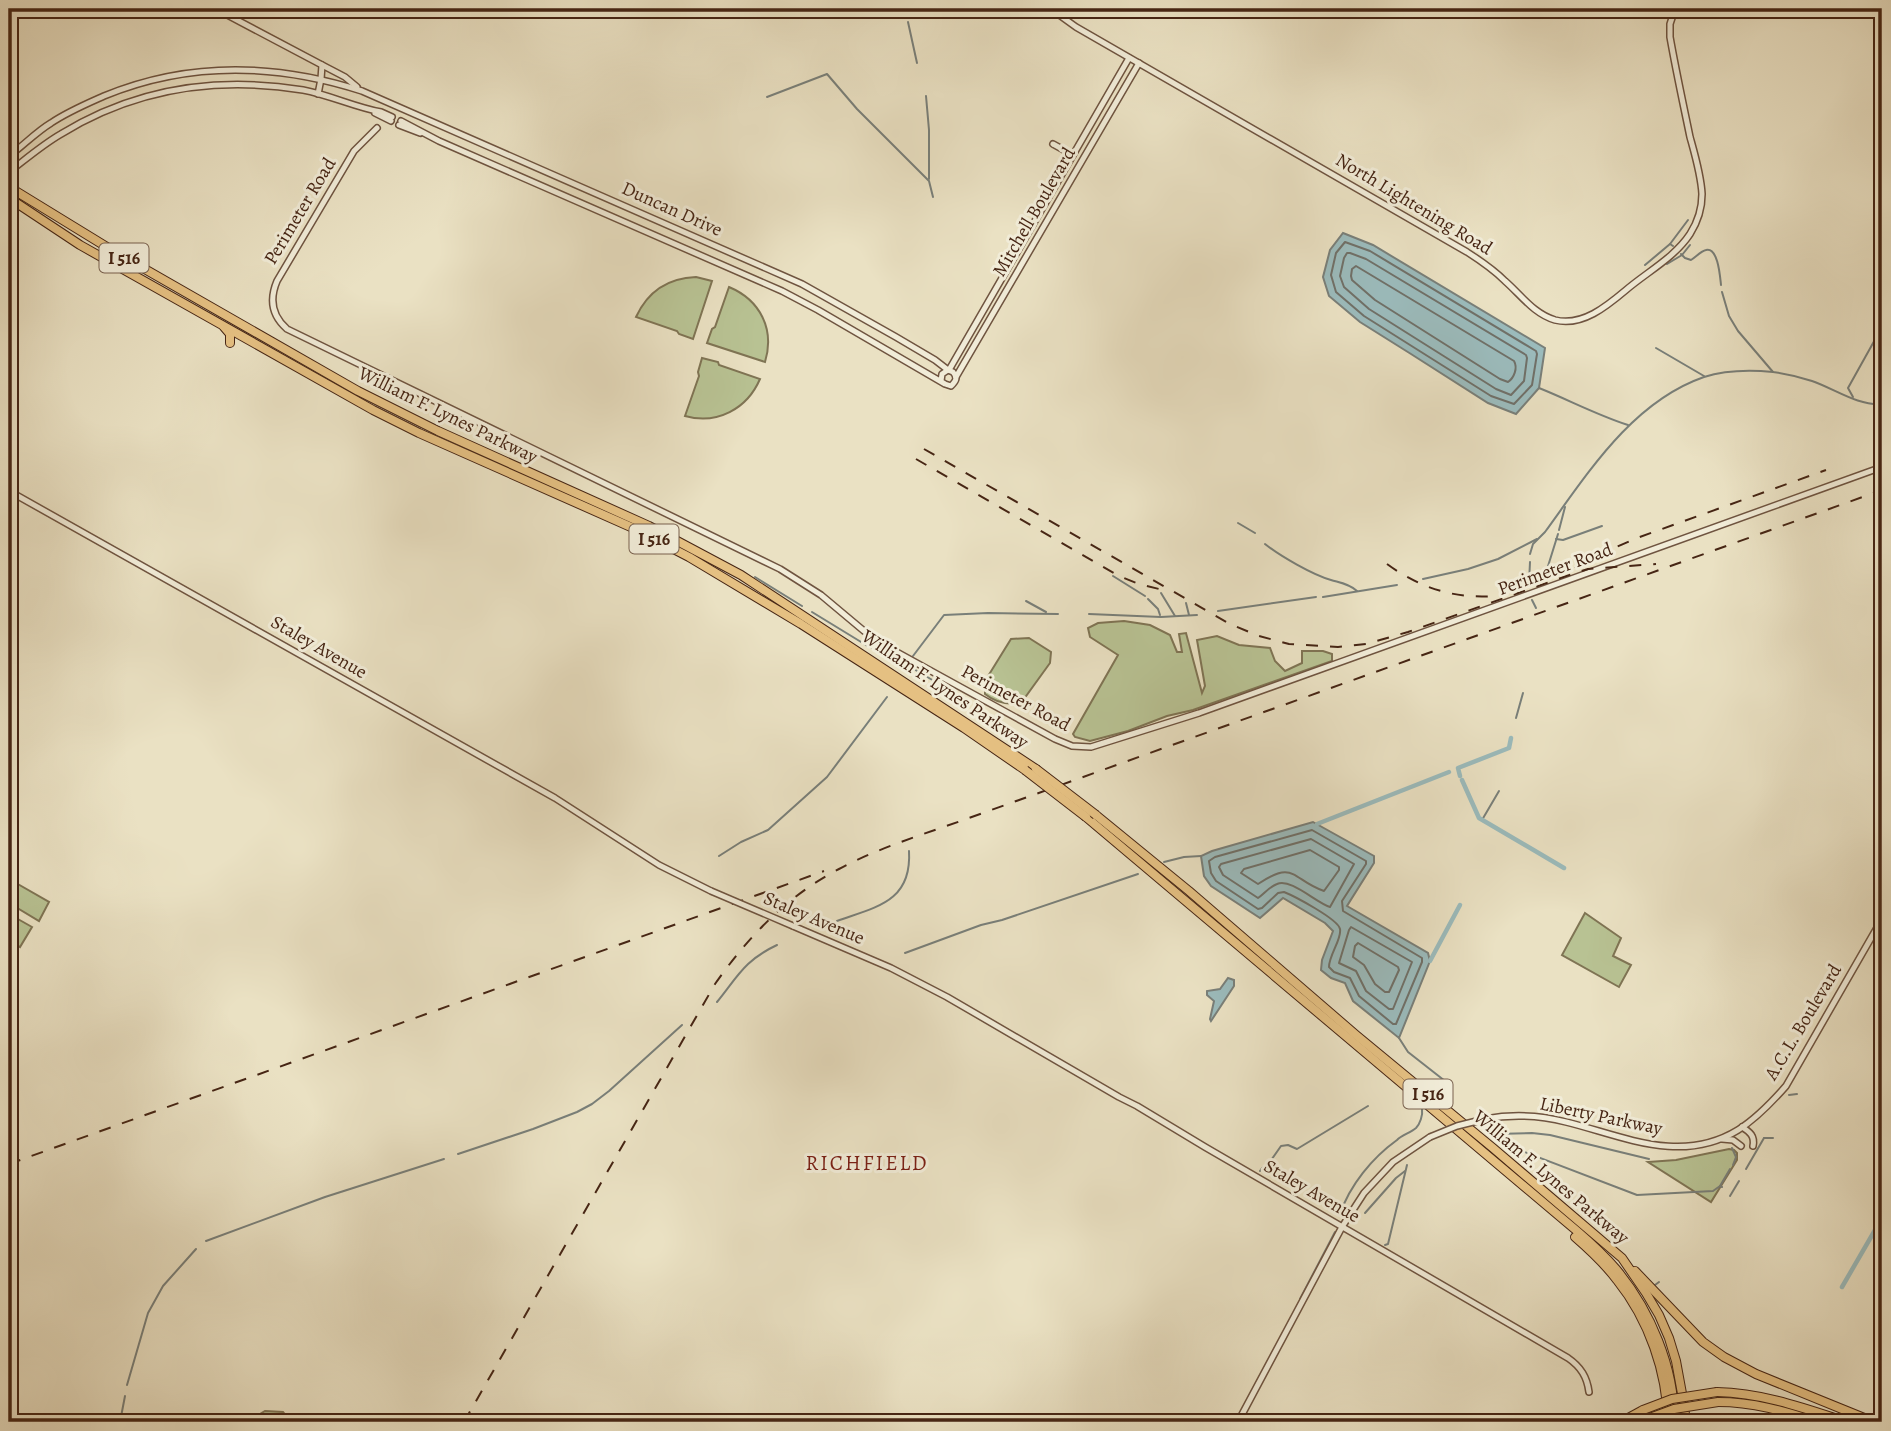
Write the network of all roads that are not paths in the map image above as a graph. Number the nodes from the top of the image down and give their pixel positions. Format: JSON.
{"nodes":[{"id":1,"x":216,"y":9,"type":"edge"},
{"id":2,"x":1051,"y":9,"type":"edge"},
{"id":3,"x":1675,"y":9,"type":"edge"},
{"id":4,"x":1129,"y":58,"type":"junction"},
{"id":5,"x":1139,"y":63,"type":"junction"},
{"id":6,"x":322,"y":65,"type":"junction"},
{"id":7,"x":321,"y":79,"type":"junction"},
{"id":8,"x":362,"y":91,"type":"junction"},
{"id":9,"x":318,"y":94,"type":"junction"},
{"id":10,"x":1109,"y":94,"type":"junction"},
{"id":11,"x":374,"y":96,"type":"junction"},
{"id":12,"x":1118,"y":99,"type":"junction"},
{"id":13,"x":369,"y":109,"type":"junction"},
{"id":14,"x":391,"y":119,"type":"dead end"},
{"id":15,"x":400,"y":123,"type":"dead end"},
{"id":16,"x":377,"y":128,"type":"dead end"},
{"id":17,"x":1053,"y":144,"type":"dead end"},
{"id":18,"x":1073,"y":155,"type":"junction"},
{"id":19,"x":9,"y":156,"type":"edge"},
{"id":20,"x":9,"y":172,"type":"edge"},
{"id":21,"x":9,"y":187,"type":"edge"},
{"id":22,"x":9,"y":198,"type":"edge"},
{"id":23,"x":72,"y":214,"type":"dead end"},
{"id":24,"x":66,"y":223,"type":"junction"},
{"id":25,"x":820,"y":294,"type":"junction"},
{"id":26,"x":832,"y":301,"type":"junction"},
{"id":27,"x":812,"y":307,"type":"junction"},
{"id":28,"x":824,"y":314,"type":"junction"},
{"id":29,"x":938,"y":362,"type":"junction"},
{"id":30,"x":954,"y":362,"type":"junction"},
{"id":31,"x":948,"y":370,"type":"junction"},
{"id":32,"x":956,"y":377,"type":"junction"},
{"id":33,"x":941,"y":381,"type":"junction"},
{"id":34,"x":1882,"y":467,"type":"edge"},
{"id":35,"x":9,"y":491,"type":"edge"},
{"id":36,"x":1882,"y":919,"type":"edge"},
{"id":37,"x":1740,"y":1129,"type":"junction"},
{"id":38,"x":1718,"y":1139,"type":"junction"},
{"id":39,"x":1741,"y":1146,"type":"dead end"},
{"id":40,"x":1753,"y":1146,"type":"dead end"},
{"id":41,"x":1528,"y":1190,"type":"junction"},
{"id":42,"x":1342,"y":1227,"type":"junction"},
{"id":43,"x":1622,"y":1258,"type":"junction"},
{"id":44,"x":1589,"y":1392,"type":"dead end"},
{"id":45,"x":1718,"y":1397,"type":"junction"},
{"id":46,"x":1641,"y":1421,"type":"edge"},
{"id":47,"x":1238,"y":1422,"type":"edge"},
{"id":48,"x":1621,"y":1422,"type":"edge"},
{"id":49,"x":1668,"y":1422,"type":"edge"},
{"id":50,"x":1674,"y":1422,"type":"edge"},
{"id":51,"x":1686,"y":1422,"type":"edge"},
{"id":52,"x":1817,"y":1422,"type":"edge"},
{"id":53,"x":1847,"y":1422,"type":"edge"},
{"id":54,"x":1874,"y":1422,"type":"edge"}],
"edges":[{"from":1,"to":6,"type":"street"},
{"from":2,"to":4,"type":"street","name":"North Lightening Road"},
{"from":3,"to":5,"type":"street","name":"North Lightening Road"},
{"from":4,"to":5,"type":"street","name":"North Lightening Road"},
{"from":4,"to":10,"type":"street","name":"Mitchell Boulevard"},
{"from":5,"to":12,"type":"street","name":"Mitchell Boulevard"},
{"from":6,"to":7,"type":"street"},
{"from":6,"to":8,"type":"street"},
{"from":7,"to":8,"type":"street"},
{"from":7,"to":9,"type":"street"},
{"from":7,"to":19,"type":"street"},
{"from":8,"to":11,"type":"street","name":"Duncan Drive"},
{"from":9,"to":13,"type":"street"},
{"from":9,"to":20,"type":"street"},
{"from":10,"to":12,"type":"street"},
{"from":10,"to":18,"type":"street","name":"Mitchell Boulevard"},
{"from":11,"to":13,"type":"street"},
{"from":11,"to":25,"type":"street","name":"Duncan Drive"},
{"from":12,"to":32,"type":"street","name":"Mitchell Boulevard"},
{"from":13,"to":14,"type":"street"},
{"from":15,"to":27,"type":"street","name":"Duncan Drive"},
{"from":16,"to":34,"type":"street","name":"Perimeter Road"},
{"from":17,"to":18,"type":"street"},
{"from":18,"to":30,"type":"street","name":"Mitchell Boulevard"},
{"from":21,"to":24,"type":"highway","name":"William F. Lynes Parkway","number":"I 516"},
{"from":22,"to":41,"type":"highway","name":"William F. Lynes Parkway","number":"I 516","bridge":true},
{"from":23,"to":24,"type":"highway"},
{"from":24,"to":43,"type":"highway","name":"William F. Lynes Parkway","number":"I 516","bridge":true},
{"from":25,"to":26,"type":"street","name":"Duncan Drive"},
{"from":25,"to":27,"type":"street"},
{"from":26,"to":28,"type":"street"},
{"from":26,"to":29,"type":"street","name":"Duncan Drive"},
{"from":27,"to":28,"type":"street","name":"Duncan Drive"},
{"from":28,"to":33,"type":"street","name":"Duncan Drive"},
{"from":29,"to":30,"type":"street"},
{"from":29,"to":31,"type":"street","name":"Duncan Drive"},
{"from":30,"to":31,"type":"street","name":"Mitchell Boulevard"},
{"from":31,"to":32,"type":"street"},
{"from":31,"to":33,"type":"street"},
{"from":32,"to":33,"type":"street"},
{"from":35,"to":42,"type":"street","name":"Staley Avenue","bridge":true},
{"from":36,"to":37,"type":"street","name":"A.C.L. Boulevard"},
{"from":37,"to":38,"type":"street","name":"Liberty Parkway"},
{"from":37,"to":40,"type":"street"},
{"from":38,"to":39,"type":"street"},
{"from":38,"to":42,"type":"street","name":"Liberty Parkway","bridge":true},
{"from":41,"to":49,"type":"highway"},
{"from":41,"to":50,"type":"highway","name":"William F. Lynes Parkway","number":"I 516"},
{"from":42,"to":44,"type":"street","name":"Staley Avenue"},
{"from":42,"to":47,"type":"street","name":"Liberty Parkway"},
{"from":43,"to":51,"type":"highway","name":"William F. Lynes Parkway","number":"I 516"},
{"from":43,"to":54,"type":"highway"},
{"from":45,"to":46,"type":"highway","bridge":true},
{"from":45,"to":48,"type":"highway","bridge":true},
{"from":45,"to":52,"type":"highway"},
{"from":45,"to":53,"type":"highway"}]}
